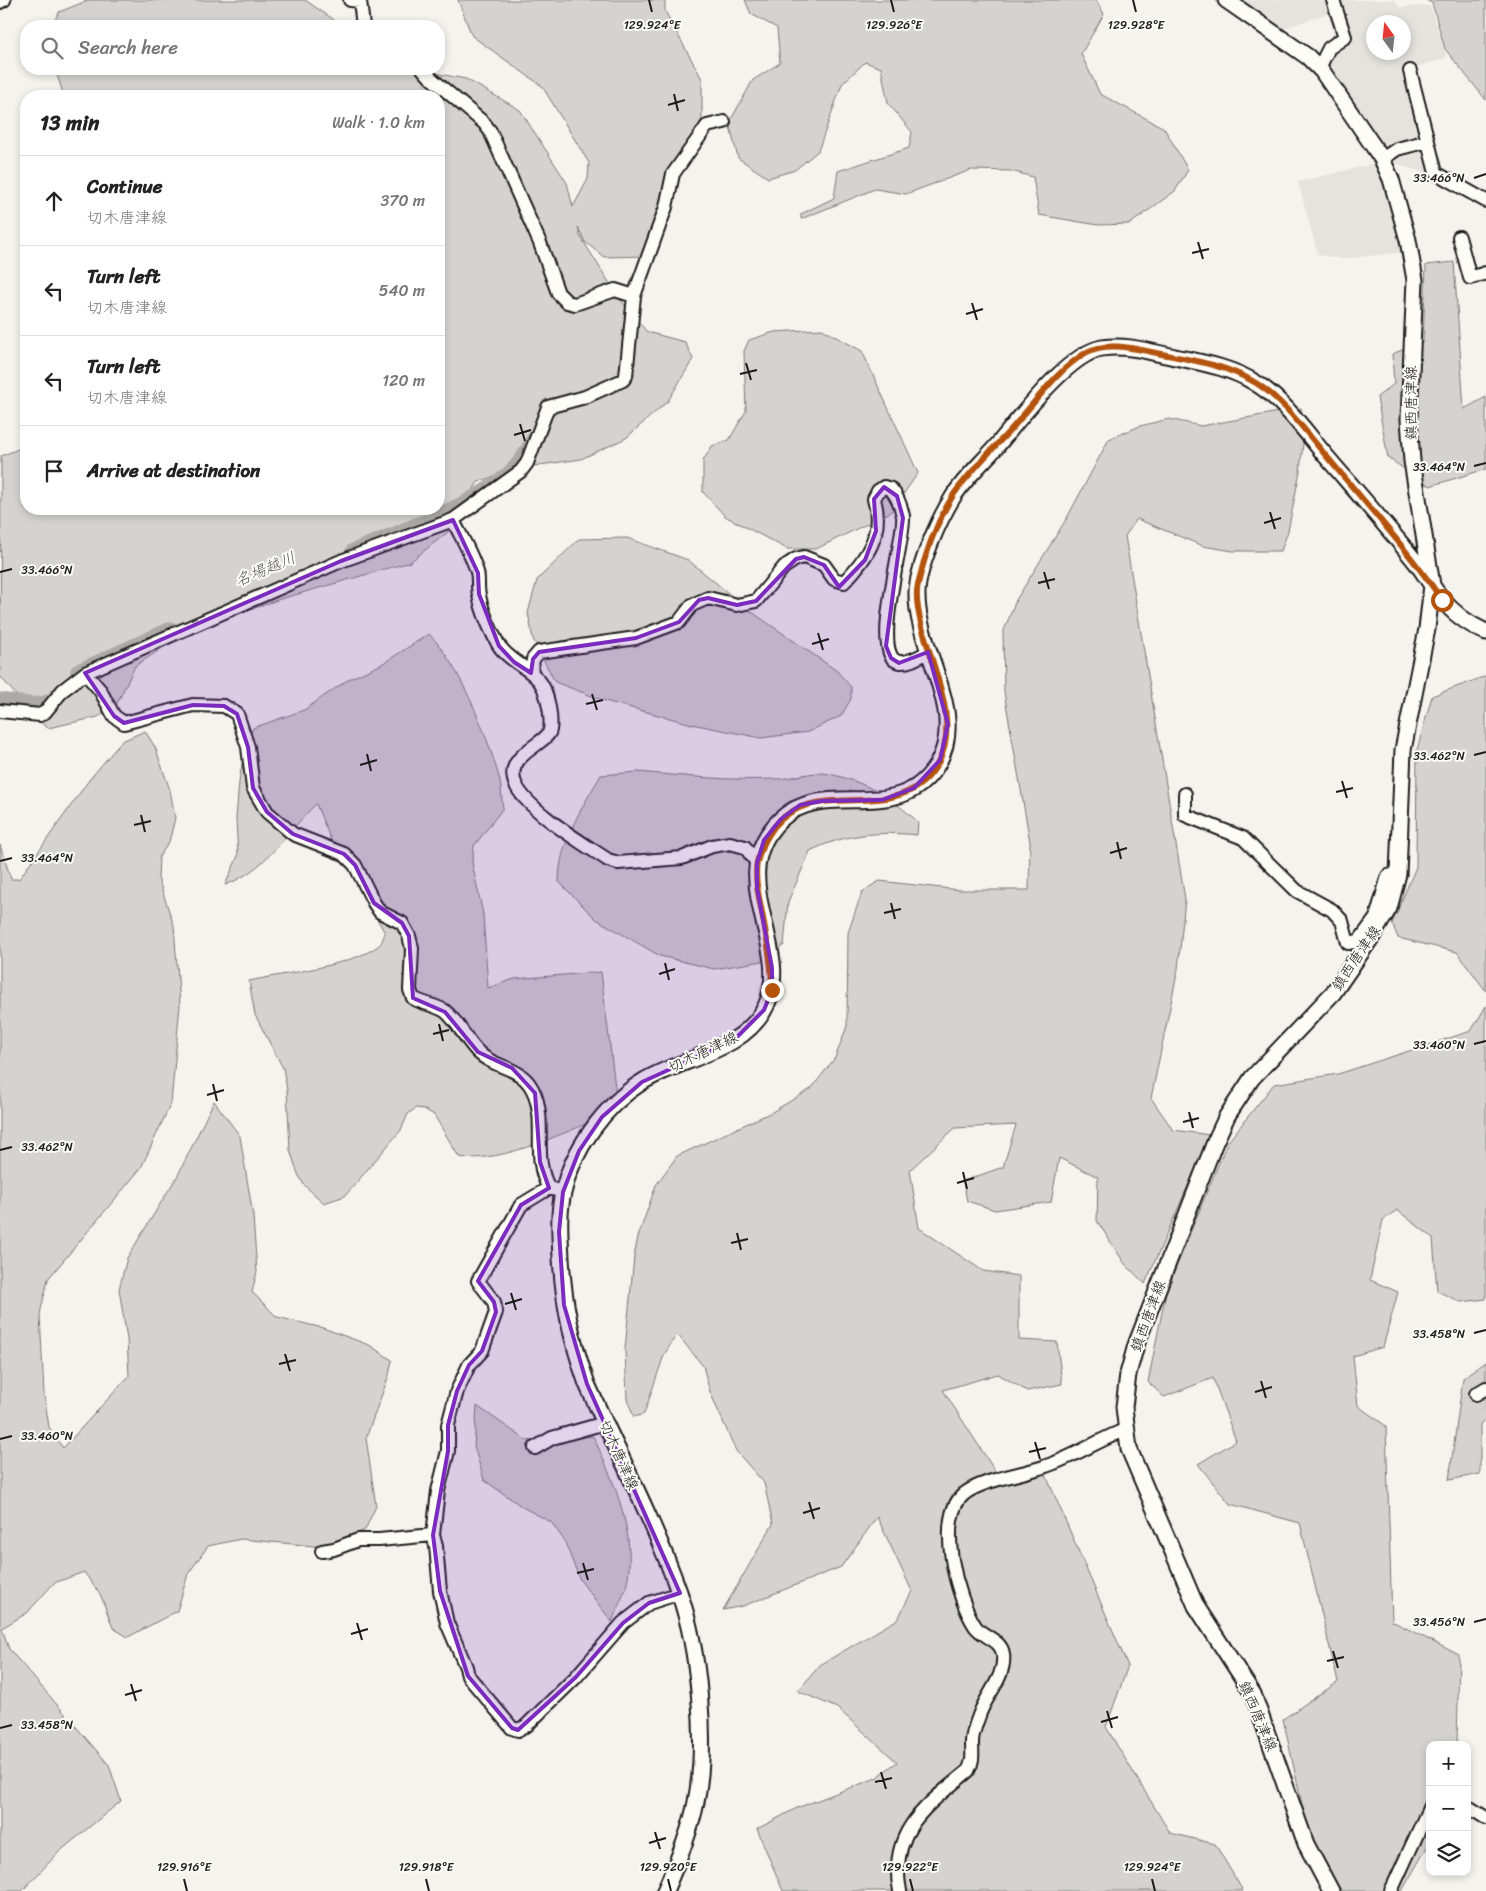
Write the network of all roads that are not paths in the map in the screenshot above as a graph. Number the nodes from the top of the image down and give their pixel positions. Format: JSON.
{"nodes":[{"id":1,"x":4,"y":0,"type":"edge"},
{"id":2,"x":350,"y":0,"type":"edge"},
{"id":3,"x":1226,"y":0,"type":"edge"},
{"id":4,"x":1333,"y":0,"type":"edge"},
{"id":5,"x":0,"y":2,"type":"edge"},
{"id":6,"x":363,"y":20,"type":"edge"},
{"id":7,"x":1320,"y":68,"type":"junction"},
{"id":8,"x":1410,"y":71,"type":"dead end"},
{"id":9,"x":428,"y":75,"type":"edge"},
{"id":10,"x":724,"y":122,"type":"dead end"},
{"id":11,"x":1428,"y":141,"type":"junction"},
{"id":12,"x":1382,"y":159,"type":"junction"},
{"id":13,"x":1486,"y":201,"type":"edge"},
{"id":14,"x":1459,"y":237,"type":"dead end"},
{"id":15,"x":1486,"y":274,"type":"edge"},
{"id":16,"x":634,"y":296,"type":"junction"},
{"id":17,"x":453,"y":520,"type":"junction"},
{"id":18,"x":1432,"y":585,"type":"junction"},
{"id":19,"x":1486,"y":632,"type":"edge"},
{"id":20,"x":928,"y":652,"type":"junction"},
{"id":21,"x":531,"y":672,"type":"junction"},
{"id":22,"x":85,"y":673,"type":"junction"},
{"id":23,"x":0,"y":711,"type":"edge"},
{"id":24,"x":1185,"y":794,"type":"dead end"},
{"id":25,"x":757,"y":863,"type":"junction"},
{"id":26,"x":1398,"y":874,"type":"junction"},
{"id":27,"x":556,"y":1190,"type":"junction"},
{"id":28,"x":605,"y":1423,"type":"junction"},
{"id":29,"x":1125,"y":1430,"type":"junction"},
{"id":30,"x":535,"y":1448,"type":"dead end"},
{"id":31,"x":433,"y":1535,"type":"junction"},
{"id":32,"x":322,"y":1550,"type":"dead end"},
{"id":33,"x":680,"y":1593,"type":"junction"},
{"id":34,"x":1471,"y":1809,"type":"edge"},
{"id":35,"x":1426,"y":1815,"type":"edge"},
{"id":36,"x":1486,"y":1818,"type":"edge"},
{"id":37,"x":665,"y":1891,"type":"edge"},
{"id":38,"x":900,"y":1891,"type":"edge"},
{"id":39,"x":1331,"y":1891,"type":"edge"},
{"id":40,"x":1391,"y":1891,"type":"edge"}],
"edges":[{"from":1,"to":5,"type":"street"},
{"from":2,"to":6,"type":"street"},
{"from":3,"to":7,"type":"main road","name":"鎮西唐津線"},
{"from":4,"to":7,"type":"street"},
{"from":7,"to":12,"type":"main road","name":"鎮西唐津線"},
{"from":8,"to":11,"type":"street"},
{"from":9,"to":16,"type":"street"},
{"from":10,"to":16,"type":"street"},
{"from":11,"to":12,"type":"street"},
{"from":11,"to":13,"type":"street"},
{"from":12,"to":18,"type":"main road","name":"鎮西唐津線"},
{"from":14,"to":15,"type":"street"},
{"from":16,"to":17,"type":"street"},
{"from":17,"to":21,"type":"street"},
{"from":17,"to":22,"type":"street"},
{"from":18,"to":19,"type":"main road","name":"切木唐津線"},
{"from":18,"to":20,"type":"main road","name":"切木唐津線"},
{"from":18,"to":26,"type":"main road","name":"鎮西唐津線"},
{"from":20,"to":21,"type":"street"},
{"from":20,"to":25,"type":"main road","name":"切木唐津線"},
{"from":21,"to":25,"type":"street"},
{"from":22,"to":23,"type":"street"},
{"from":22,"to":27,"type":"street"},
{"from":24,"to":26,"type":"street"},
{"from":25,"to":27,"type":"main road","name":"切木唐津線"},
{"from":26,"to":29,"type":"main road","name":"鎮西唐津線"},
{"from":27,"to":28,"type":"main road","name":"切木唐津線"},
{"from":27,"to":31,"type":"street"},
{"from":28,"to":30,"type":"street"},
{"from":28,"to":33,"type":"main road","name":"切木唐津線"},
{"from":29,"to":38,"type":"street"},
{"from":29,"to":39,"type":"main road","name":"鎮西唐津線"},
{"from":31,"to":32,"type":"street"},
{"from":31,"to":33,"type":"street"},
{"from":33,"to":37,"type":"main road","name":"切木唐津線"},
{"from":34,"to":36,"type":"street"},
{"from":35,"to":40,"type":"street"}]}
